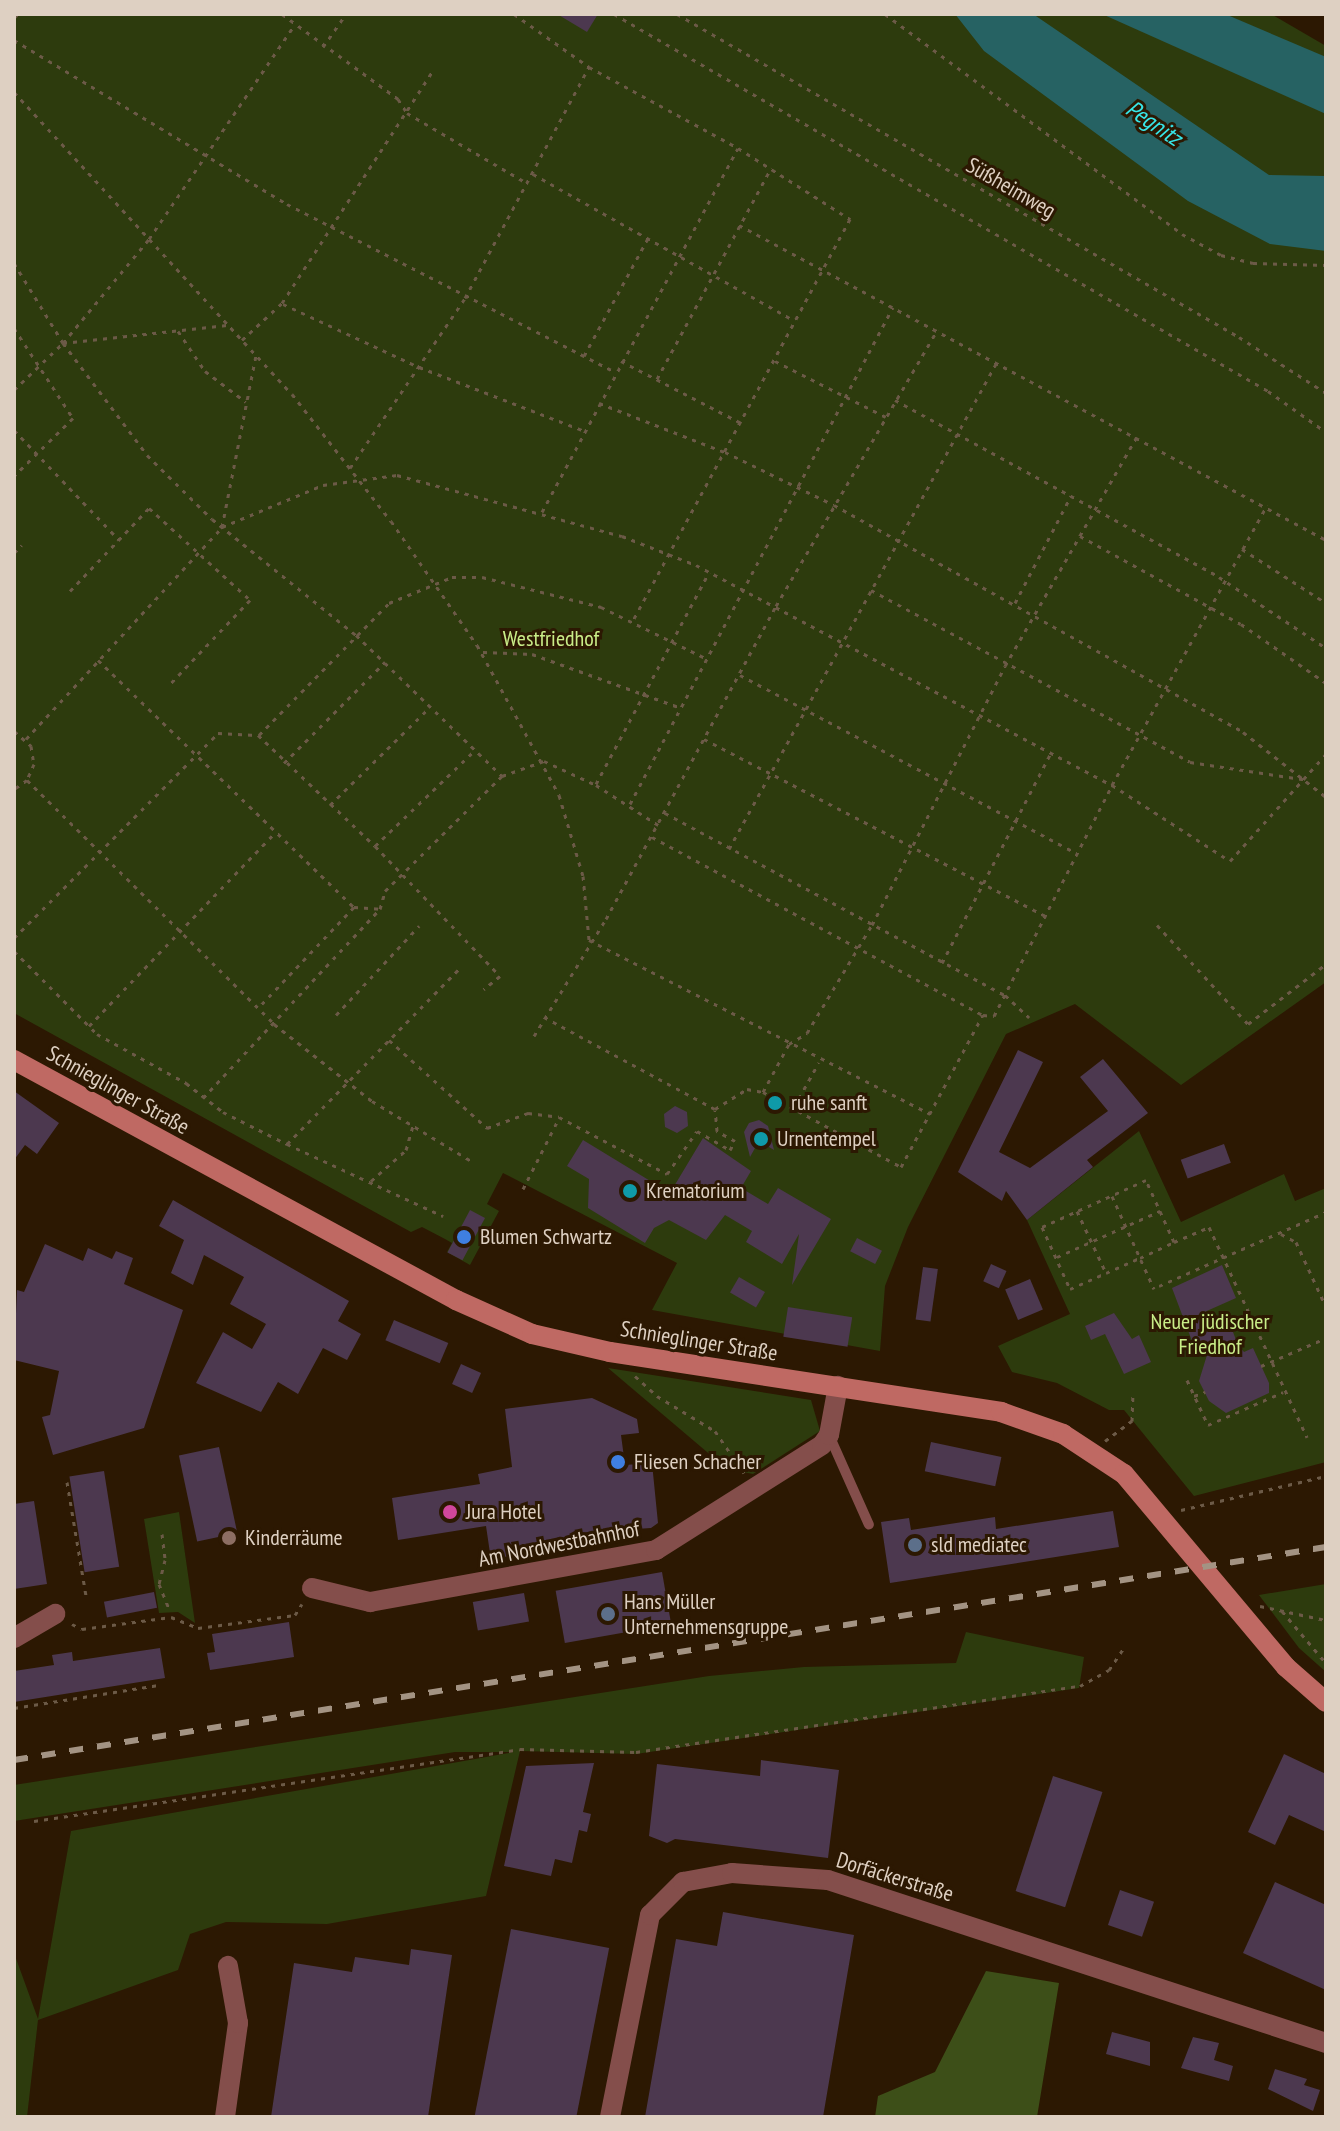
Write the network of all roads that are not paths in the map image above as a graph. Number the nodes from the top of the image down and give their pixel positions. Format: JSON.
{"nodes":[{"id":1,"x":14,"y":1060,"type":"edge"},
{"id":2,"x":838,"y":1386,"type":"junction"},
{"id":3,"x":829,"y":1435,"type":"junction"},
{"id":4,"x":869,"y":1525,"type":"dead end"},
{"id":5,"x":312,"y":1588,"type":"road end"},
{"id":6,"x":55,"y":1614,"type":"road end"},
{"id":7,"x":14,"y":1638,"type":"edge"},
{"id":8,"x":1326,"y":1702,"type":"edge"},
{"id":9,"x":228,"y":1966,"type":"dead end"},
{"id":10,"x":1326,"y":2043,"type":"edge"},
{"id":11,"x":225,"y":2117,"type":"edge"},
{"id":12,"x":610,"y":2117,"type":"edge"}],
"edges":[{"from":1,"to":2,"type":"main road","name":"Schnieglinger Straße"},
{"from":2,"to":3,"type":"street"},
{"from":2,"to":8,"type":"main road","name":"Schnieglinger Straße"},
{"from":3,"to":4,"type":"lane"},
{"from":3,"to":5,"type":"street","name":"Am Nordwestbahnhof"},
{"from":6,"to":7,"type":"street"},
{"from":9,"to":11,"type":"street"},
{"from":10,"to":12,"type":"street","name":"Dorfäckerstraße"}]}
